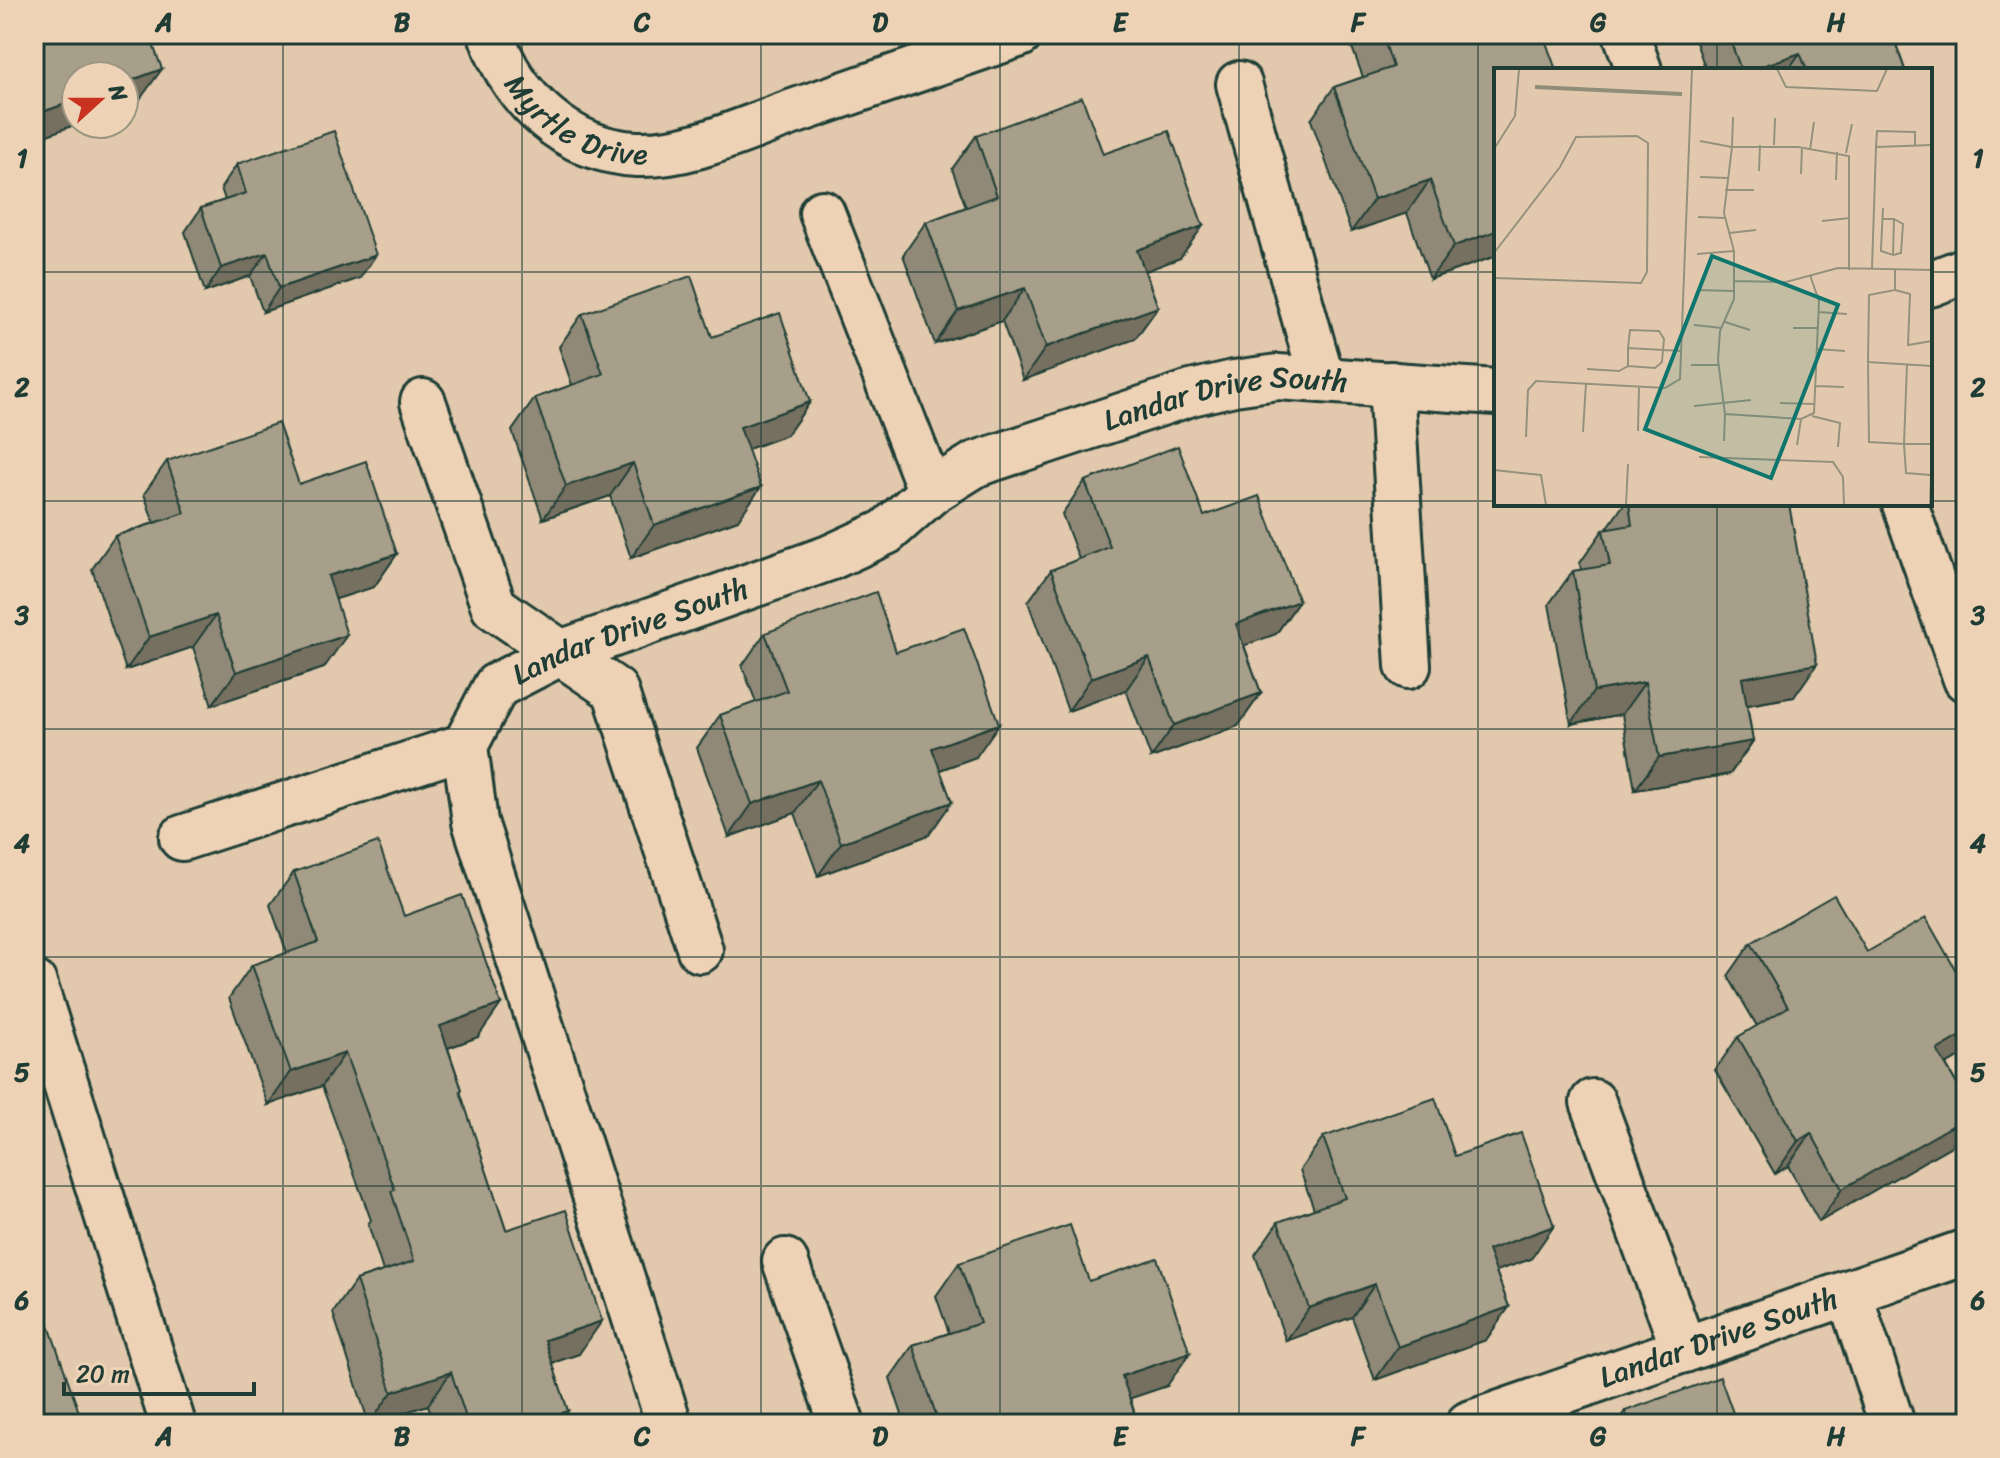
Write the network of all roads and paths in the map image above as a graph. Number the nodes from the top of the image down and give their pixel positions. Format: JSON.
{"nodes":[{"id":1,"x":491,"y":34,"type":"edge"},
{"id":2,"x":1020,"y":34,"type":"edge"},
{"id":3,"x":1626,"y":34,"type":"edge"},
{"id":4,"x":922,"y":50,"type":"edge"},
{"id":5,"x":1638,"y":68,"type":"edge"},
{"id":6,"x":1239,"y":84,"type":"dead end"},
{"id":7,"x":822,"y":213,"type":"dead end"},
{"id":8,"x":1966,"y":270,"type":"edge"},
{"id":9,"x":1932,"y":283,"type":"edge"},
{"id":10,"x":1322,"y":380,"type":"junction"},
{"id":11,"x":1391,"y":384,"type":"junction"},
{"id":12,"x":1494,"y":392,"type":"edge"},
{"id":13,"x":423,"y":402,"type":"dead end"},
{"id":14,"x":931,"y":492,"type":"junction"},
{"id":15,"x":1906,"y":506,"type":"edge"},
{"id":16,"x":560,"y":653,"type":"junction"},
{"id":17,"x":1408,"y":666,"type":"dead end"},
{"id":18,"x":1966,"y":679,"type":"edge"},
{"id":19,"x":465,"y":746,"type":"junction"},
{"id":20,"x":182,"y":838,"type":"dead end"},
{"id":21,"x":700,"y":950,"type":"dead end"},
{"id":22,"x":34,"y":983,"type":"edge"},
{"id":23,"x":1593,"y":1102,"type":"dead end"},
{"id":24,"x":1966,"y":1252,"type":"edge"},
{"id":25,"x":785,"y":1261,"type":"dead end"},
{"id":26,"x":1849,"y":1293,"type":"junction"},
{"id":27,"x":1684,"y":1350,"type":"junction"},
{"id":28,"x":173,"y":1424,"type":"edge"},
{"id":29,"x":669,"y":1424,"type":"edge"},
{"id":30,"x":842,"y":1424,"type":"edge"},
{"id":31,"x":1472,"y":1424,"type":"edge"},
{"id":32,"x":1892,"y":1424,"type":"edge"}],
"edges":[{"from":1,"to":4,"type":"street","name":"Myrtle Drive"},
{"from":2,"to":4,"type":"street","name":"Myrtle Drive"},
{"from":3,"to":5,"type":"street"},
{"from":6,"to":10,"type":"street"},
{"from":7,"to":14,"type":"street"},
{"from":8,"to":9,"type":"street"},
{"from":10,"to":11,"type":"street","name":"Landar Drive South"},
{"from":10,"to":14,"type":"street","name":"Landar Drive South"},
{"from":11,"to":12,"type":"street","name":"Landar Drive South"},
{"from":11,"to":17,"type":"street"},
{"from":13,"to":16,"type":"street"},
{"from":14,"to":16,"type":"street","name":"Landar Drive South"},
{"from":15,"to":18,"type":"street"},
{"from":16,"to":19,"type":"street","name":"Landar Drive South"},
{"from":16,"to":21,"type":"street"},
{"from":19,"to":20,"type":"street"},
{"from":19,"to":29,"type":"street"},
{"from":22,"to":28,"type":"street"},
{"from":23,"to":27,"type":"street"},
{"from":24,"to":26,"type":"street","name":"Landar Drive South"},
{"from":25,"to":30,"type":"street"},
{"from":26,"to":27,"type":"street","name":"Landar Drive South"},
{"from":26,"to":32,"type":"street"},
{"from":27,"to":31,"type":"street","name":"Landar Drive South"}]}
